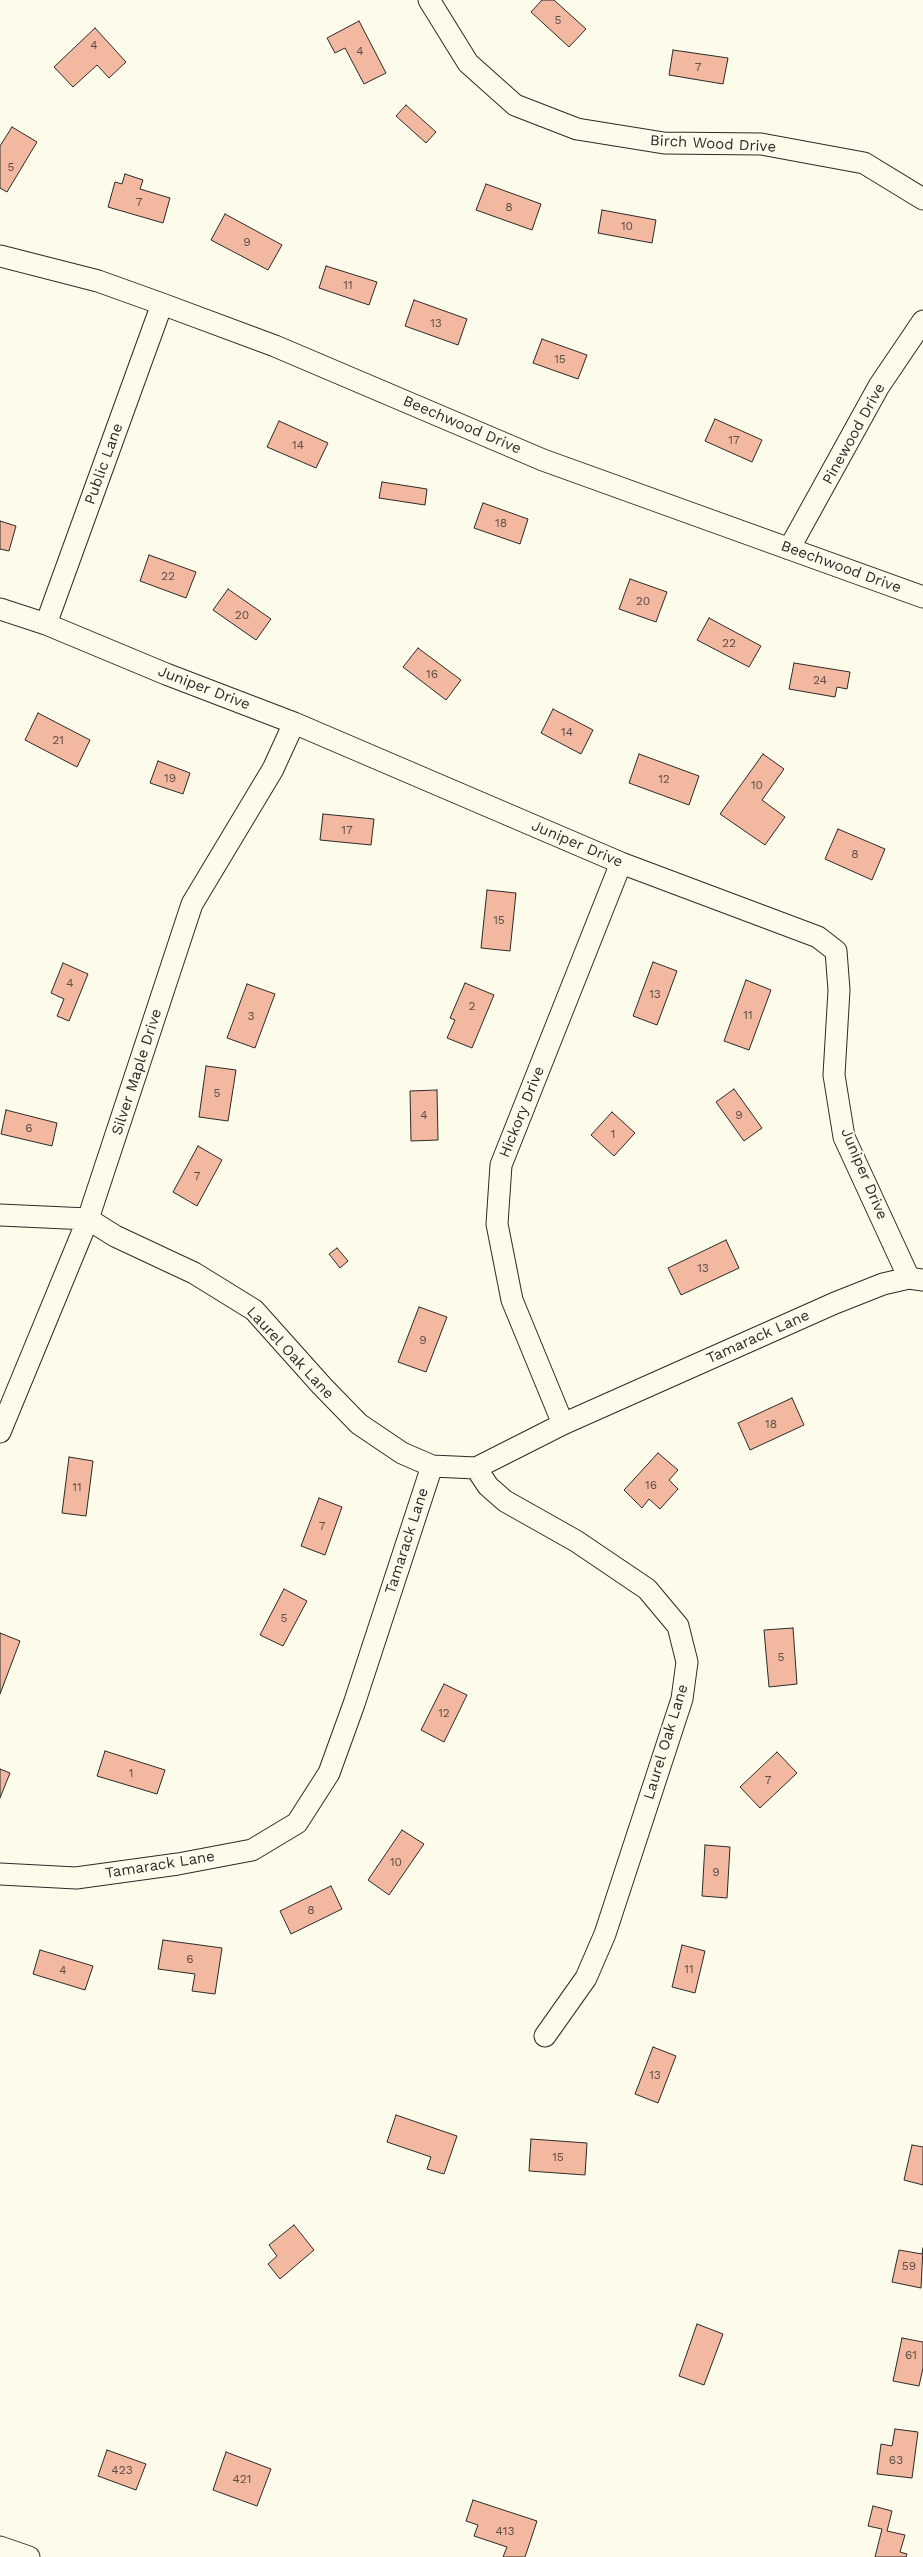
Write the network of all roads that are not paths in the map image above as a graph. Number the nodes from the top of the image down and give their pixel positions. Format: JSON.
{"nodes":[{"id":1,"x":429,"y":0,"type":"edge"},
{"id":2,"x":923,"y":199,"type":"edge"},
{"id":3,"x":0,"y":256,"type":"edge"},
{"id":4,"x":162,"y":304,"type":"junction"},
{"id":5,"x":923,"y":321,"type":"edge"},
{"id":6,"x":789,"y":549,"type":"junction"},
{"id":7,"x":923,"y":597,"type":"edge"},
{"id":8,"x":0,"y":609,"type":"edge"},
{"id":9,"x":46,"y":624,"type":"junction"},
{"id":10,"x":294,"y":723,"type":"junction"},
{"id":11,"x":621,"y":863,"type":"junction"},
{"id":12,"x":0,"y":1215,"type":"edge"},
{"id":13,"x":88,"y":1219,"type":"junction"},
{"id":14,"x":916,"y":1279,"type":"edge"},
{"id":15,"x":563,"y":1424,"type":"junction"},
{"id":16,"x":0,"y":1432,"type":"edge"},
{"id":17,"x":432,"y":1466,"type":"junction"},
{"id":18,"x":476,"y":1468,"type":"junction"},
{"id":19,"x":0,"y":1874,"type":"edge"},
{"id":20,"x":545,"y":2036,"type":"dead end"},
{"id":21,"x":0,"y":2547,"type":"edge"},
{"id":22,"x":29,"y":2557,"type":"edge"}],
"edges":[{"from":1,"to":2,"type":"street","name":"Birch Wood Drive"},
{"from":3,"to":4,"type":"street","name":"Beechwood Drive"},
{"from":4,"to":6,"type":"street","name":"Beechwood Drive"},
{"from":4,"to":9,"type":"street","name":"Public Lane"},
{"from":5,"to":6,"type":"street","name":"Pinewood Drive"},
{"from":6,"to":7,"type":"street","name":"Beechwood Drive"},
{"from":8,"to":9,"type":"street","name":"Juniper Drive"},
{"from":9,"to":10,"type":"street","name":"Juniper Drive"},
{"from":10,"to":11,"type":"street","name":"Juniper Drive"},
{"from":10,"to":13,"type":"street","name":"Silver Maple Drive"},
{"from":11,"to":14,"type":"street","name":"Juniper Drive"},
{"from":11,"to":15,"type":"street","name":"Hickory Drive"},
{"from":12,"to":13,"type":"street"},
{"from":13,"to":16,"type":"street","name":"Silver Maple Drive"},
{"from":13,"to":17,"type":"street","name":"Laurel Oak Lane"},
{"from":14,"to":15,"type":"street","name":"Tamarack Lane"},
{"from":15,"to":18,"type":"street","name":"Tamarack Lane"},
{"from":17,"to":18,"type":"street","name":"Tamarack Lane"},
{"from":17,"to":19,"type":"street","name":"Tamarack Lane"},
{"from":18,"to":20,"type":"street","name":"Laurel Oak Lane"},
{"from":21,"to":22,"type":"street"}]}
